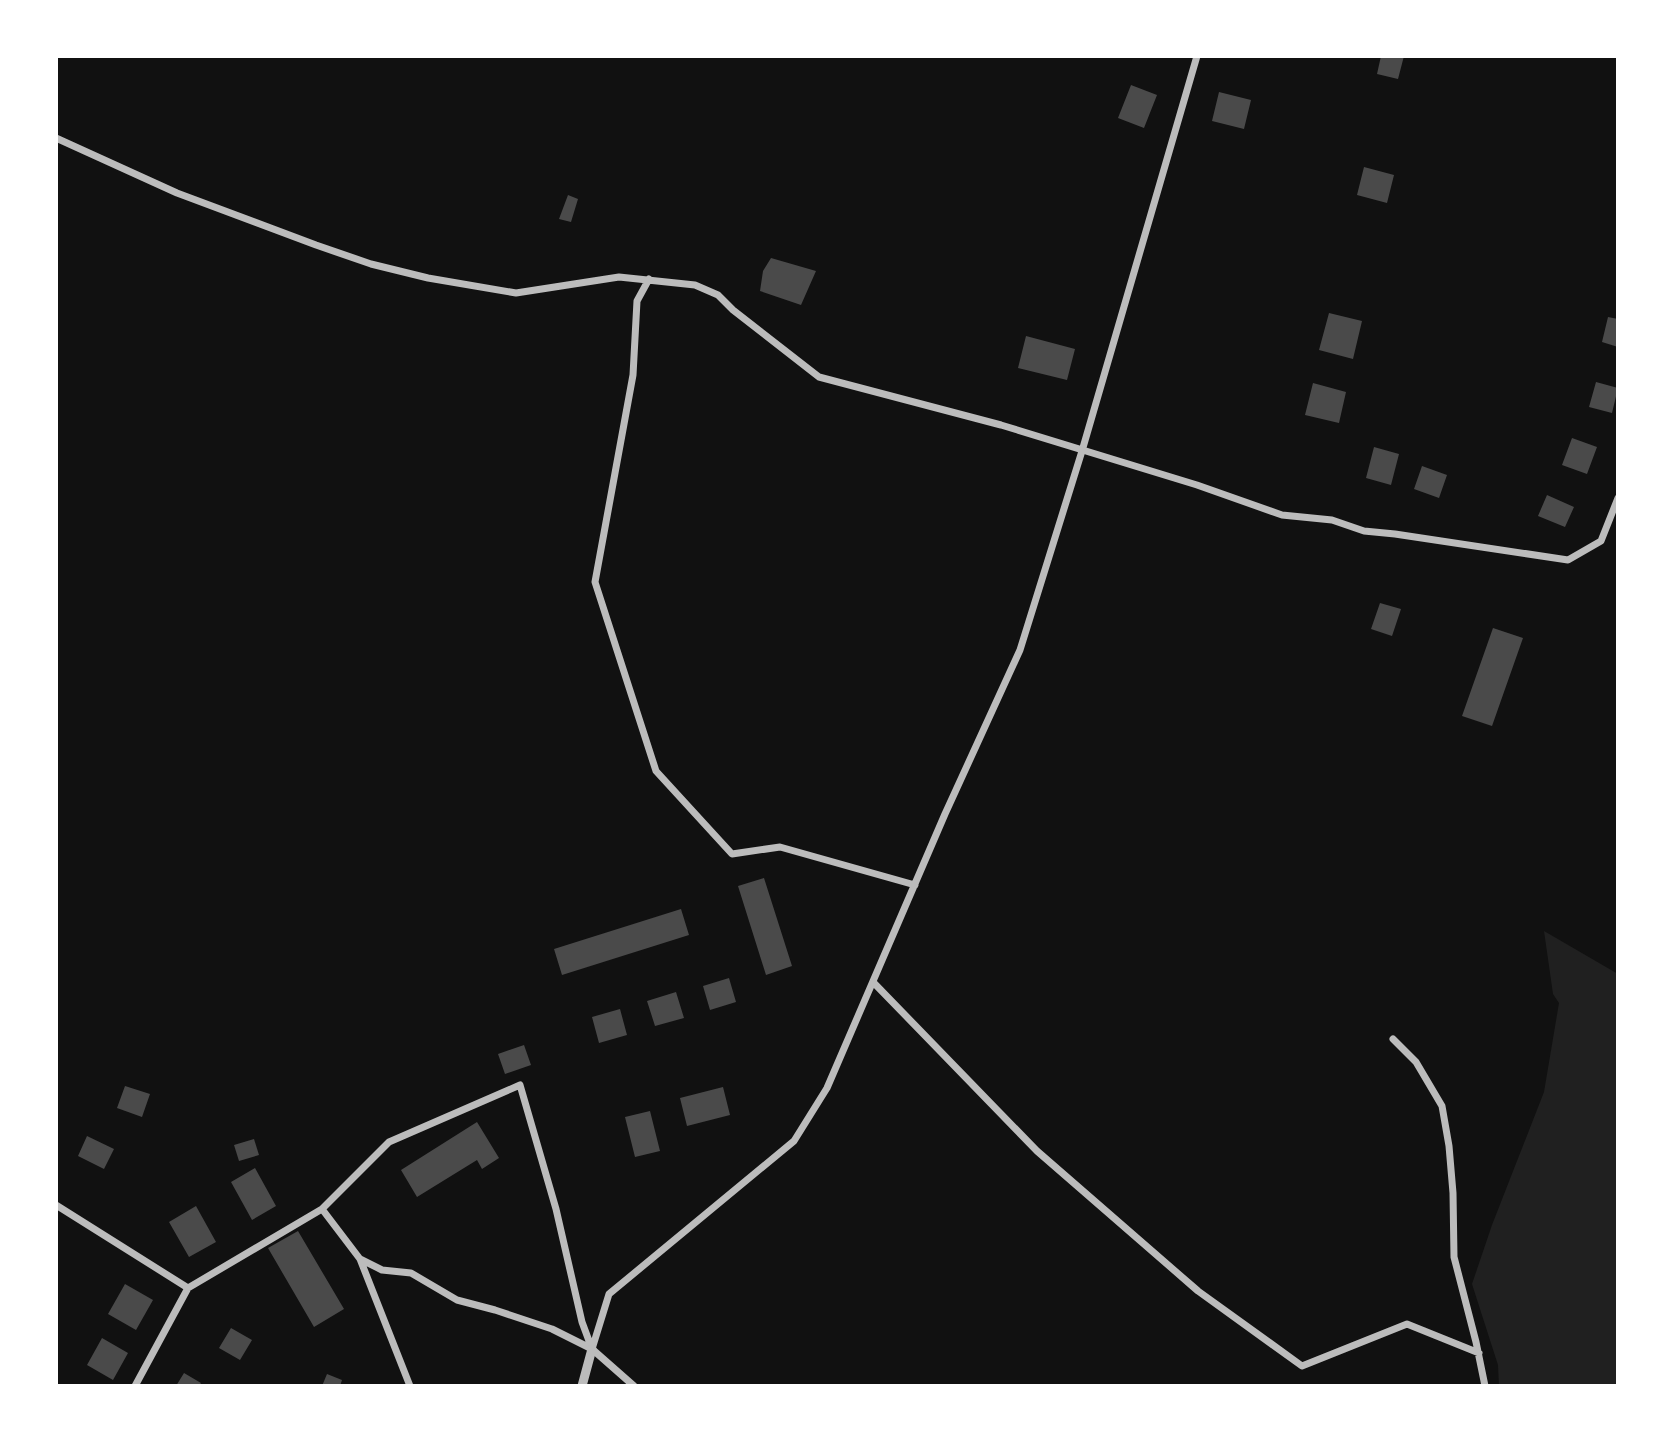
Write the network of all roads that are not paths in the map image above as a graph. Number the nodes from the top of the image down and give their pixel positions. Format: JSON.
{"nodes":[{"id":1,"x":1197,"y":56,"type":"edge"},
{"id":2,"x":56,"y":138,"type":"edge"},
{"id":3,"x":649,"y":279,"type":"junction"},
{"id":4,"x":1082,"y":451,"type":"junction"},
{"id":5,"x":1618,"y":498,"type":"edge"},
{"id":6,"x":915,"y":885,"type":"junction"},
{"id":7,"x":873,"y":982,"type":"junction"},
{"id":8,"x":1393,"y":1039,"type":"dead end"},
{"id":9,"x":56,"y":1205,"type":"edge"},
{"id":10,"x":322,"y":1209,"type":"junction"},
{"id":11,"x":360,"y":1259,"type":"junction"},
{"id":12,"x":188,"y":1288,"type":"junction"},
{"id":13,"x":592,"y":1349,"type":"junction"},
{"id":14,"x":1479,"y":1353,"type":"junction"},
{"id":15,"x":135,"y":1386,"type":"edge"},
{"id":16,"x":410,"y":1386,"type":"edge"},
{"id":17,"x":582,"y":1386,"type":"edge"},
{"id":18,"x":634,"y":1386,"type":"edge"},
{"id":19,"x":1485,"y":1386,"type":"edge"}],
"edges":[{"from":1,"to":4,"type":"street"},
{"from":2,"to":3,"type":"street"},
{"from":3,"to":4,"type":"street"},
{"from":3,"to":6,"type":"street"},
{"from":4,"to":5,"type":"street"},
{"from":4,"to":6,"type":"street"},
{"from":6,"to":7,"type":"street"},
{"from":7,"to":13,"type":"street"},
{"from":7,"to":14,"type":"street"},
{"from":8,"to":14,"type":"street"},
{"from":9,"to":12,"type":"street"},
{"from":10,"to":11,"type":"street"},
{"from":10,"to":12,"type":"street"},
{"from":10,"to":13,"type":"street"},
{"from":11,"to":13,"type":"street"},
{"from":11,"to":16,"type":"street"},
{"from":12,"to":15,"type":"street"},
{"from":13,"to":17,"type":"street"},
{"from":13,"to":18,"type":"street"},
{"from":14,"to":19,"type":"street"}]}
